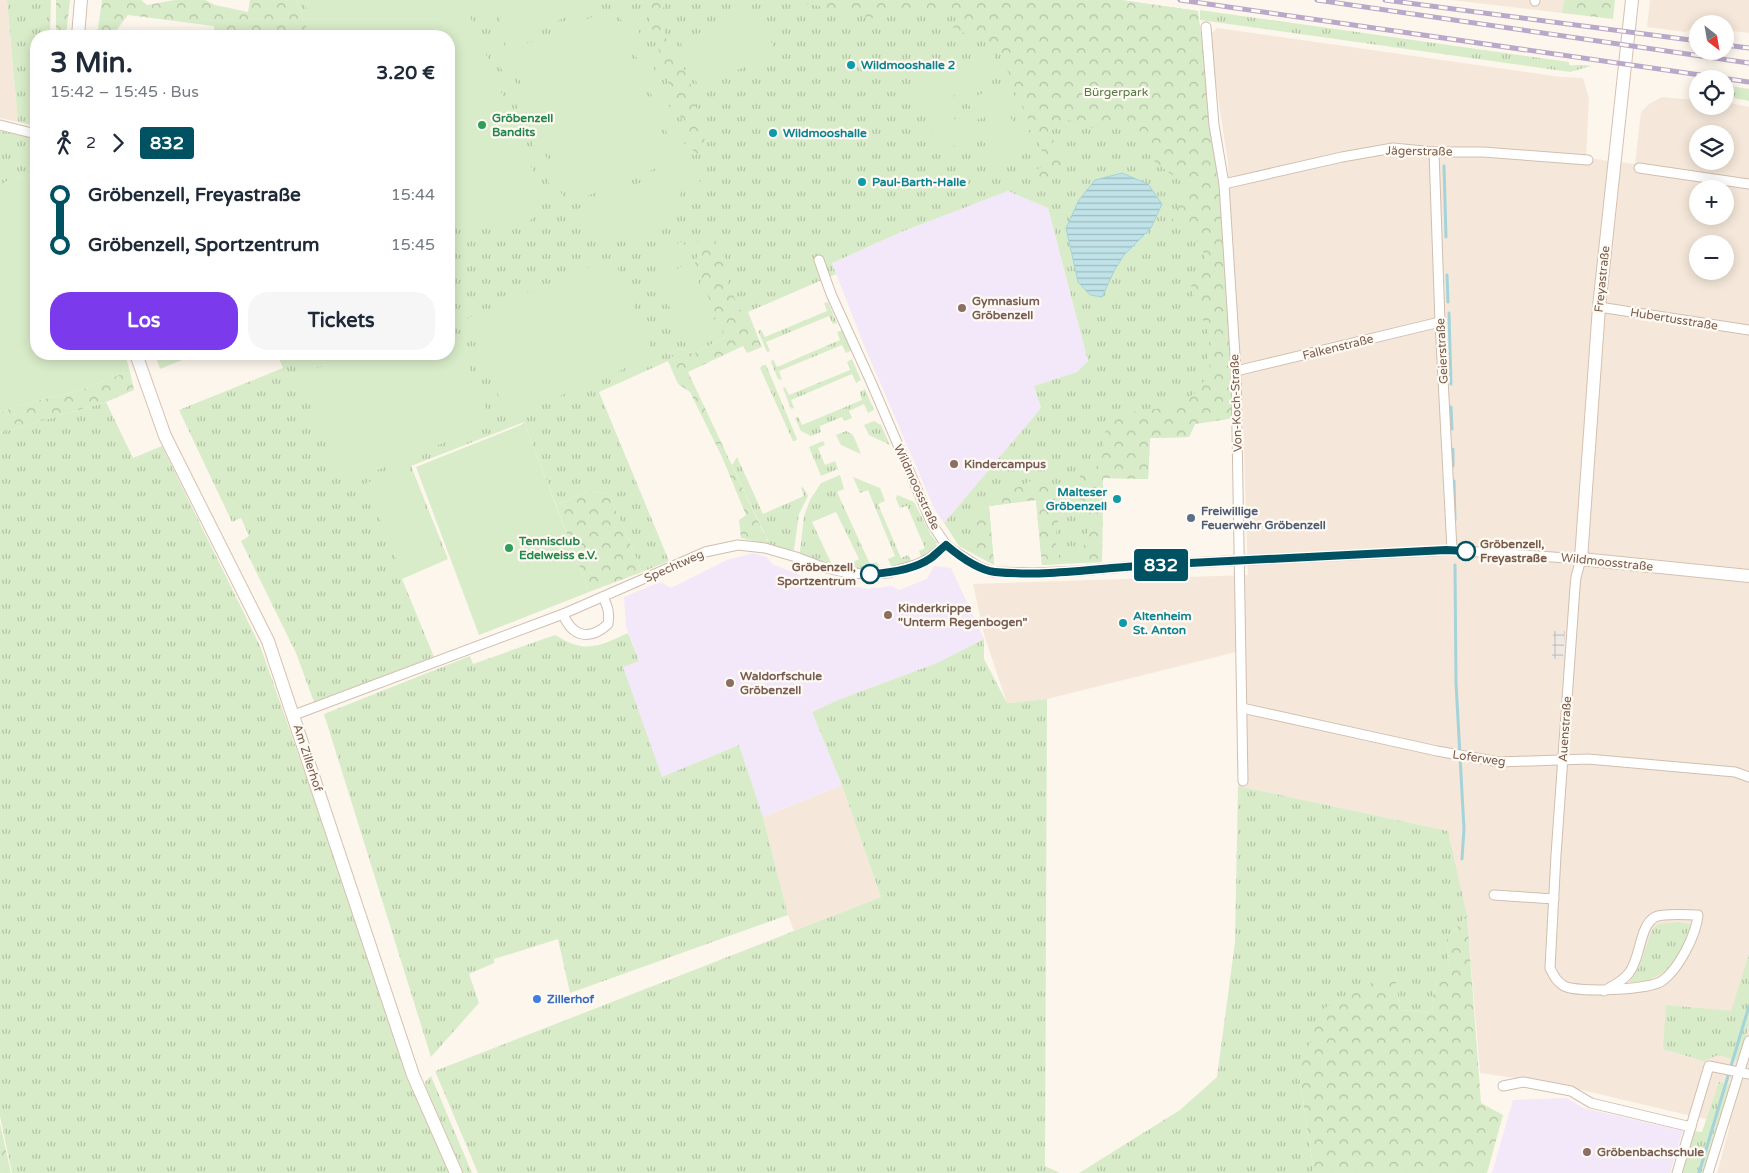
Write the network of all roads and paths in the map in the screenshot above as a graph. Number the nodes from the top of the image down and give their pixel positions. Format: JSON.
{"nodes":[{"id":1,"x":81,"y":0,"type":"edge"},
{"id":2,"x":1632,"y":0,"type":"edge"},
{"id":3,"x":1206,"y":27,"type":"dead end"},
{"id":4,"x":78,"y":30,"type":"edge"},
{"id":5,"x":0,"y":124,"type":"edge"},
{"id":6,"x":30,"y":132,"type":"edge"},
{"id":7,"x":1434,"y":152,"type":"junction"},
{"id":8,"x":1588,"y":160,"type":"dead end"},
{"id":9,"x":1639,"y":168,"type":"dead end"},
{"id":10,"x":1224,"y":184,"type":"junction"},
{"id":11,"x":1749,"y":184,"type":"edge"},
{"id":12,"x":819,"y":260,"type":"dead end"},
{"id":13,"x":1599,"y":307,"type":"junction"},
{"id":14,"x":1440,"y":322,"type":"junction"},
{"id":15,"x":1749,"y":330,"type":"edge"},
{"id":16,"x":138,"y":360,"type":"edge"},
{"id":17,"x":1236,"y":371,"type":"junction"},
{"id":18,"x":946,"y":545,"type":"junction"},
{"id":19,"x":1452,"y":550,"type":"junction"},
{"id":20,"x":1581,"y":559,"type":"junction"},
{"id":21,"x":1240,"y":561,"type":"junction"},
{"id":22,"x":1749,"y":576,"type":"edge"},
{"id":23,"x":603,"y":598,"type":"junction"},
{"id":24,"x":563,"y":614,"type":"junction"},
{"id":25,"x":1242,"y":708,"type":"junction"},
{"id":26,"x":294,"y":716,"type":"junction"},
{"id":27,"x":1563,"y":760,"type":"junction"},
{"id":28,"x":1749,"y":777,"type":"edge"},
{"id":29,"x":1243,"y":781,"type":"dead end"},
{"id":30,"x":1494,"y":895,"type":"dead end"},
{"id":31,"x":1554,"y":899,"type":"junction"},
{"id":32,"x":1604,"y":991,"type":"junction"},
{"id":33,"x":1749,"y":1041,"type":"edge"},
{"id":34,"x":1740,"y":1073,"type":"edge"},
{"id":35,"x":1503,"y":1086,"type":"dead end"},
{"id":36,"x":1691,"y":1126,"type":"junction"},
{"id":37,"x":456,"y":1173,"type":"edge"},
{"id":38,"x":1677,"y":1173,"type":"edge"},
{"id":39,"x":1708,"y":1173,"type":"edge"}],
"edges":[{"from":1,"to":4,"type":"street"},
{"from":2,"to":13,"type":"street","name":"Freyastraße"},
{"from":3,"to":10,"type":"street","name":"Von-Koch-Straße"},
{"from":5,"to":6,"type":"street"},
{"from":7,"to":8,"type":"street","name":"Jägerstraße"},
{"from":7,"to":10,"type":"street","name":"Jägerstraße"},
{"from":7,"to":14,"type":"street","name":"Geierstraße"},
{"from":9,"to":11,"type":"street"},
{"from":10,"to":17,"type":"street","name":"Von-Koch-Straße"},
{"from":12,"to":18,"type":"street","name":"Wildmoosstraße"},
{"from":13,"to":15,"type":"street","name":"Hubertusstraße"},
{"from":13,"to":20,"type":"street","name":"Freyastraße"},
{"from":14,"to":17,"type":"street","name":"Falkenstraße"},
{"from":14,"to":19,"type":"street","name":"Geierstraße"},
{"from":16,"to":26,"type":"street","name":"Am Zillerhof"},
{"from":17,"to":21,"type":"street","name":"Von-Koch-Straße"},
{"from":18,"to":21,"type":"street","name":"Wildmoosstraße"},
{"from":18,"to":23,"type":"street","name":"Spechtweg"},
{"from":19,"to":20,"type":"street","name":"Wildmoosstraße"},
{"from":19,"to":21,"type":"street","name":"Wildmoosstraße"},
{"from":20,"to":22,"type":"street","name":"Wildmoosstraße"},
{"from":20,"to":27,"type":"street","name":"Auenstraße"},
{"from":21,"to":25,"type":"street","name":"Von-Koch-Straße"},
{"from":23,"to":24,"type":"street","name":"Spechtweg"},
{"from":23,"to":24,"type":"street"},
{"from":24,"to":26,"type":"street","name":"Spechtweg"},
{"from":25,"to":27,"type":"street","name":"Loferweg"},
{"from":25,"to":29,"type":"street","name":"Von-Koch-Straße"},
{"from":26,"to":37,"type":"street","name":"Am Zillerhof"},
{"from":27,"to":28,"type":"street","name":"Loferweg"},
{"from":27,"to":31,"type":"street","name":"Auenstraße"},
{"from":30,"to":31,"type":"street"},
{"from":31,"to":32,"type":"street","name":"Auenstraße"},
{"from":32,"to":32,"type":"street","name":"Auenstraße"},
{"from":33,"to":34,"type":"street"},
{"from":34,"to":36,"type":"street"},
{"from":34,"to":39,"type":"street"},
{"from":35,"to":36,"type":"street"},
{"from":36,"to":38,"type":"street"}]}
